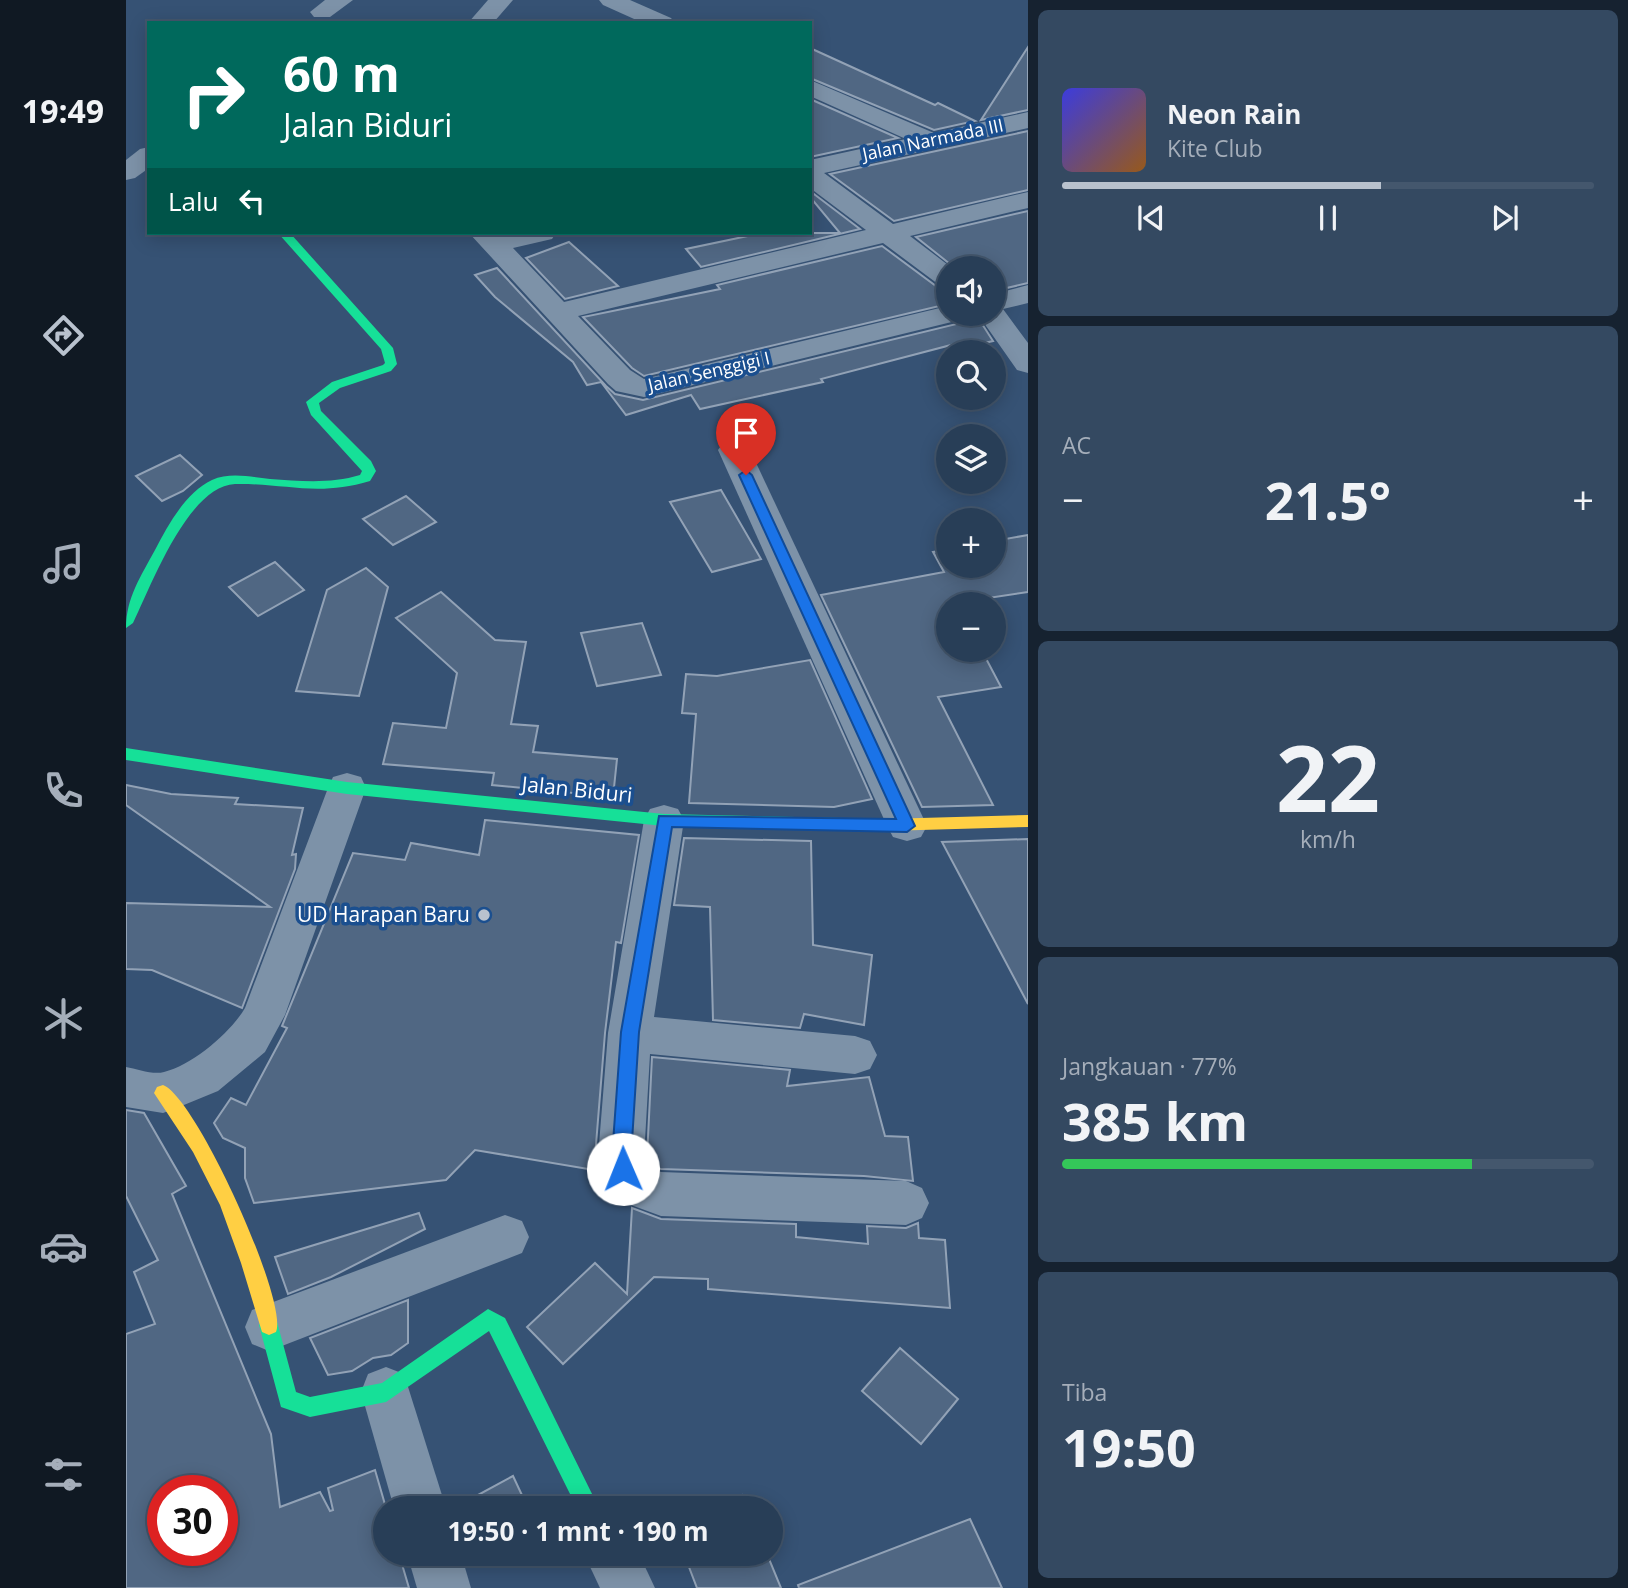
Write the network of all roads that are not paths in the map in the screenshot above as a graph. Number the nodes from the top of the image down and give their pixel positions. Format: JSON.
{"nodes":[{"id":1,"x":501,"y":0,"type":"edge"},
{"id":2,"x":611,"y":0,"type":"edge"},
{"id":3,"x":482,"y":21,"type":"edge"},
{"id":4,"x":658,"y":21,"type":"edge"},
{"id":5,"x":812,"y":88,"type":"edge"},
{"id":6,"x":1028,"y":120,"type":"edge"},
{"id":7,"x":931,"y":141,"type":"junction"},
{"id":8,"x":147,"y":156,"type":"edge"},
{"id":9,"x":812,"y":167,"type":"edge"},
{"id":10,"x":126,"y":172,"type":"edge"},
{"id":11,"x":812,"y":176,"type":"edge"},
{"id":12,"x":1028,"y":200,"type":"edge"},
{"id":13,"x":890,"y":234,"type":"junction"},
{"id":14,"x":286,"y":235,"type":"edge"},
{"id":15,"x":521,"y":235,"type":"edge"},
{"id":16,"x":489,"y":238,"type":"edge"},
{"id":17,"x":936,"y":269,"type":"edge"},
{"id":18,"x":1028,"y":294,"type":"edge"},
{"id":19,"x":1006,"y":300,"type":"edge"},
{"id":20,"x":557,"y":312,"type":"junction"},
{"id":21,"x":936,"y":317,"type":"edge"},
{"id":22,"x":1000,"y":326,"type":"edge"},
{"id":23,"x":1028,"y":364,"type":"edge"},
{"id":24,"x":734,"y":450,"type":"dead end"},
{"id":25,"x":126,"y":623,"type":"edge"},
{"id":26,"x":126,"y":754,"type":"edge"},
{"id":27,"x":347,"y":788,"type":"junction"},
{"id":28,"x":664,"y":820,"type":"junction"},
{"id":29,"x":1028,"y":821,"type":"edge"},
{"id":30,"x":907,"y":826,"type":"junction"},
{"id":31,"x":630,"y":1032,"type":"junction"},
{"id":32,"x":855,"y":1055,"type":"dead end"},
{"id":33,"x":144,"y":1090,"type":"edge"},
{"id":34,"x":906,"y":1203,"type":"dead end"},
{"id":35,"x":505,"y":1237,"type":"dead end"},
{"id":36,"x":270,"y":1326,"type":"junction"},
{"id":37,"x":386,"y":1392,"type":"junction"},
{"id":38,"x":417,"y":1496,"type":"edge"},
{"id":39,"x":582,"y":1496,"type":"edge"},
{"id":40,"x":438,"y":1566,"type":"edge"},
{"id":41,"x":617,"y":1566,"type":"edge"},
{"id":42,"x":444,"y":1588,"type":"edge"},
{"id":43,"x":628,"y":1588,"type":"edge"}],
"edges":[{"from":1,"to":3,"type":"street"},
{"from":2,"to":4,"type":"street"},
{"from":5,"to":7,"type":"street"},
{"from":6,"to":7,"type":"street","name":"Jalan Narmada III"},
{"from":7,"to":9,"type":"street","name":"Jalan Narmada III"},
{"from":8,"to":10,"type":"street"},
{"from":11,"to":13,"type":"street"},
{"from":12,"to":13,"type":"street"},
{"from":13,"to":17,"type":"street"},
{"from":13,"to":20,"type":"street"},
{"from":14,"to":25,"type":"street"},
{"from":15,"to":16,"type":"street"},
{"from":16,"to":20,"type":"street","name":"Jalan Senggigi I"},
{"from":18,"to":19,"type":"street"},
{"from":20,"to":21,"type":"street","name":"Jalan Senggigi I"},
{"from":22,"to":23,"type":"street"},
{"from":24,"to":30,"type":"street"},
{"from":26,"to":27,"type":"street","name":"Jalan Biduri"},
{"from":27,"to":28,"type":"street","name":"Jalan Biduri"},
{"from":27,"to":33,"type":"street"},
{"from":28,"to":30,"type":"street","name":"Jalan Biduri"},
{"from":28,"to":31,"type":"street"},
{"from":29,"to":30,"type":"street","name":"Jalan Biduri"},
{"from":31,"to":32,"type":"street"},
{"from":31,"to":34,"type":"street"},
{"from":33,"to":36,"type":"street"},
{"from":35,"to":36,"type":"street"},
{"from":36,"to":37,"type":"street"},
{"from":37,"to":38,"type":"street"},
{"from":37,"to":39,"type":"street"},
{"from":40,"to":42,"type":"street"},
{"from":41,"to":43,"type":"street"}]}
